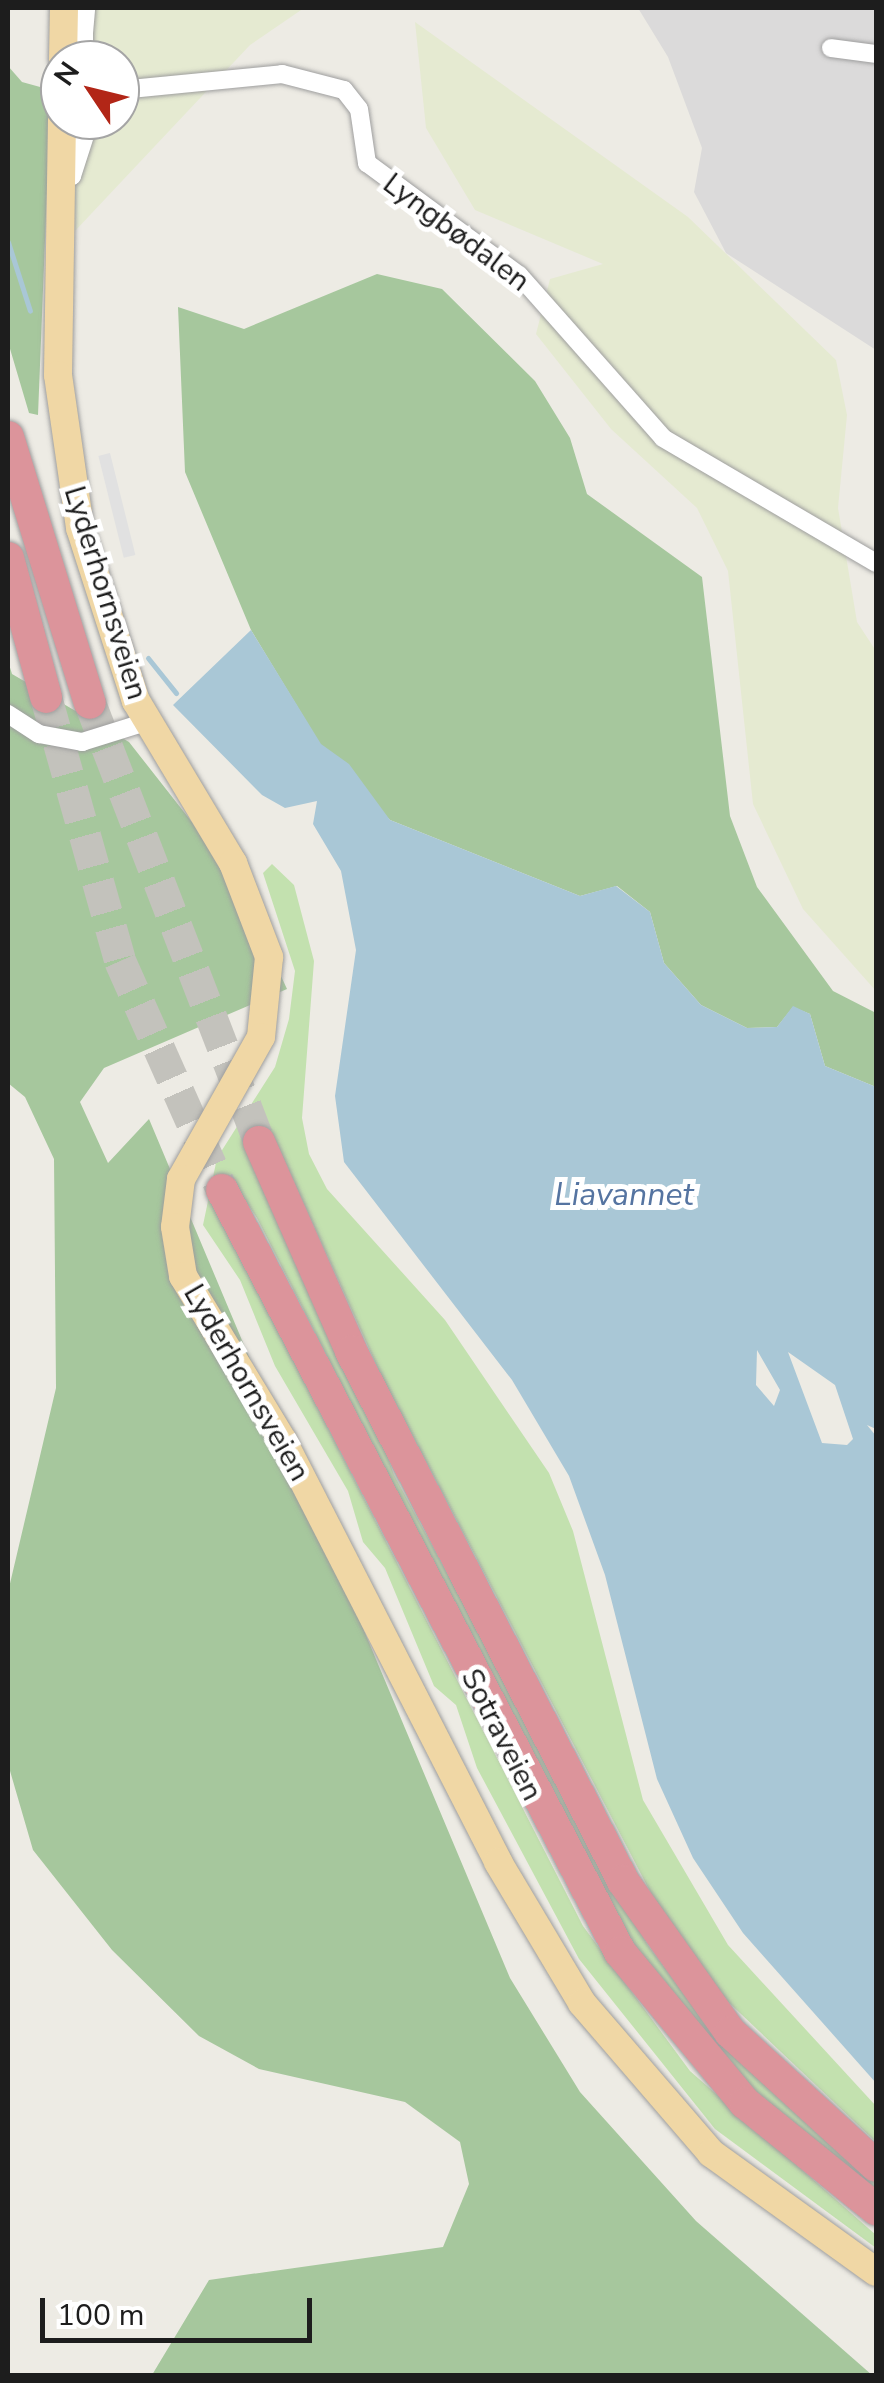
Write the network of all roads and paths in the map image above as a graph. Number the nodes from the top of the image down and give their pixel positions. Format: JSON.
{"nodes":[{"id":1,"x":86,"y":8,"type":"edge"},
{"id":2,"x":70,"y":24,"type":"edge"},
{"id":3,"x":830,"y":48,"type":"dead end"},
{"id":4,"x":876,"y":54,"type":"edge"},
{"id":5,"x":140,"y":88,"type":"edge"},
{"id":6,"x":62,"y":140,"type":"edge"},
{"id":7,"x":84,"y":140,"type":"edge"},
{"id":8,"x":61,"y":177,"type":"junction"},
{"id":9,"x":8,"y":437,"type":"edge"},
{"id":10,"x":8,"y":558,"type":"edge"},
{"id":11,"x":876,"y":563,"type":"edge"},
{"id":12,"x":46,"y":696,"type":"tunnel mouth"},
{"id":13,"x":90,"y":703,"type":"tunnel mouth"},
{"id":14,"x":8,"y":714,"type":"edge"},
{"id":15,"x":146,"y":722,"type":"junction"},
{"id":16,"x":259,"y":1142,"type":"tunnel mouth"},
{"id":17,"x":222,"y":1190,"type":"tunnel mouth"},
{"id":18,"x":876,"y":2166,"type":"edge"},
{"id":19,"x":876,"y":2208,"type":"edge"},
{"id":20,"x":876,"y":2272,"type":"edge"}],
"edges":[{"from":1,"to":2,"type":"street"},
{"from":3,"to":4,"type":"street"},
{"from":5,"to":11,"type":"street","name":"Lyngbødalen"},
{"from":6,"to":8,"type":"main road","name":"Lyderhornsveien"},
{"from":7,"to":8,"type":"street"},
{"from":8,"to":15,"type":"main road","name":"Lyderhornsveien"},
{"from":9,"to":13,"type":"highway"},
{"from":10,"to":12,"type":"highway"},
{"from":14,"to":15,"type":"street"},
{"from":15,"to":20,"type":"main road","name":"Lyderhornsveien"},
{"from":16,"to":18,"type":"highway","name":"Sotraveien"},
{"from":17,"to":19,"type":"highway","name":"Sotraveien"}]}
